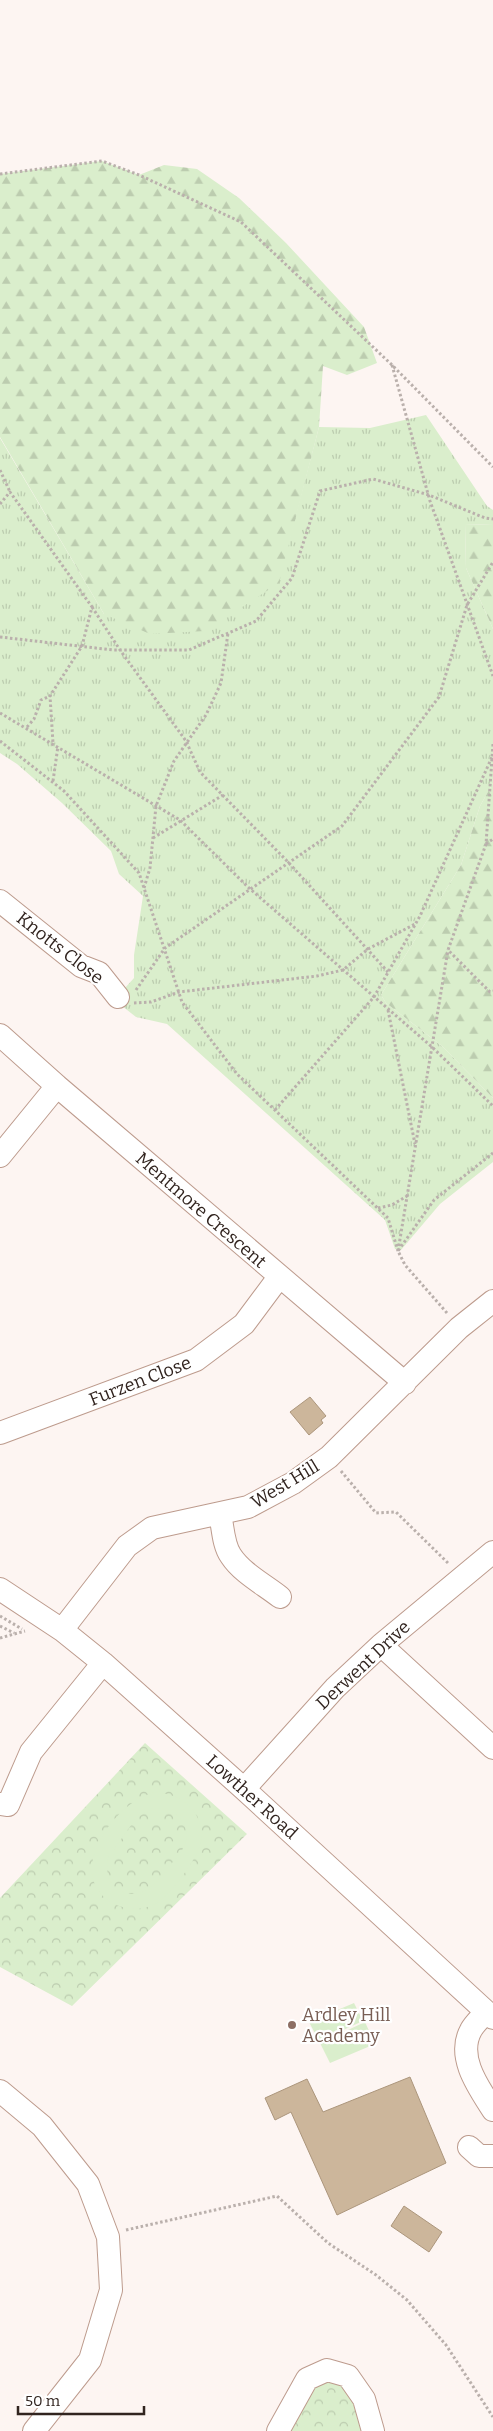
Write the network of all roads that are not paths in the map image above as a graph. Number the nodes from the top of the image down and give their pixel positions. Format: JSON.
{"nodes":[{"id":1,"x":0,"y":901,"type":"edge"},
{"id":2,"x":122,"y":1000,"type":"road end"},
{"id":3,"x":0,"y":1035,"type":"edge"},
{"id":4,"x":57,"y":1086,"type":"junction"},
{"id":5,"x":0,"y":1156,"type":"edge"},
{"id":6,"x":279,"y":1276,"type":"junction"},
{"id":7,"x":493,"y":1301,"type":"edge"},
{"id":8,"x":405,"y":1383,"type":"junction"},
{"id":9,"x":0,"y":1434,"type":"edge"},
{"id":10,"x":220,"y":1514,"type":"junction"},
{"id":11,"x":493,"y":1552,"type":"edge"},
{"id":12,"x":0,"y":1589,"type":"edge"},
{"id":13,"x":280,"y":1597,"type":"dead end"},
{"id":14,"x":62,"y":1630,"type":"junction"},
{"id":15,"x":380,"y":1645,"type":"junction"},
{"id":16,"x":103,"y":1663,"type":"junction"},
{"id":17,"x":493,"y":1748,"type":"edge"},
{"id":18,"x":244,"y":1789,"type":"junction"},
{"id":19,"x":4,"y":1805,"type":"edge"},
{"id":20,"x":489,"y":2015,"type":"edge"},
{"id":21,"x":0,"y":2091,"type":"edge"},
{"id":22,"x":493,"y":2110,"type":"edge"},
{"id":23,"x":469,"y":2147,"type":"dead end"},
{"id":24,"x":493,"y":2156,"type":"edge"},
{"id":25,"x":34,"y":2431,"type":"edge"},
{"id":26,"x":278,"y":2431,"type":"edge"},
{"id":27,"x":373,"y":2431,"type":"edge"}],
"edges":[{"from":1,"to":2,"type":"street","name":"Knotts Close"},
{"from":3,"to":4,"type":"street","name":"Mentmore Crescent"},
{"from":4,"to":5,"type":"street"},
{"from":4,"to":6,"type":"street","name":"Mentmore Crescent"},
{"from":6,"to":8,"type":"street","name":"Mentmore Crescent"},
{"from":6,"to":9,"type":"street","name":"Furzen Close"},
{"from":7,"to":8,"type":"street","name":"West Hill"},
{"from":8,"to":10,"type":"street","name":"West Hill"},
{"from":10,"to":13,"type":"street"},
{"from":10,"to":14,"type":"street","name":"West Hill"},
{"from":11,"to":15,"type":"street","name":"Derwent Drive"},
{"from":12,"to":14,"type":"street","name":"Lowther Road"},
{"from":14,"to":16,"type":"street","name":"Lowther Road"},
{"from":15,"to":17,"type":"street"},
{"from":15,"to":18,"type":"street","name":"Derwent Drive"},
{"from":16,"to":18,"type":"street","name":"Lowther Road"},
{"from":16,"to":19,"type":"street"},
{"from":18,"to":20,"type":"street","name":"Lowther Road"},
{"from":20,"to":22,"type":"street"},
{"from":21,"to":25,"type":"street"},
{"from":23,"to":24,"type":"street"},
{"from":26,"to":27,"type":"street"}]}
